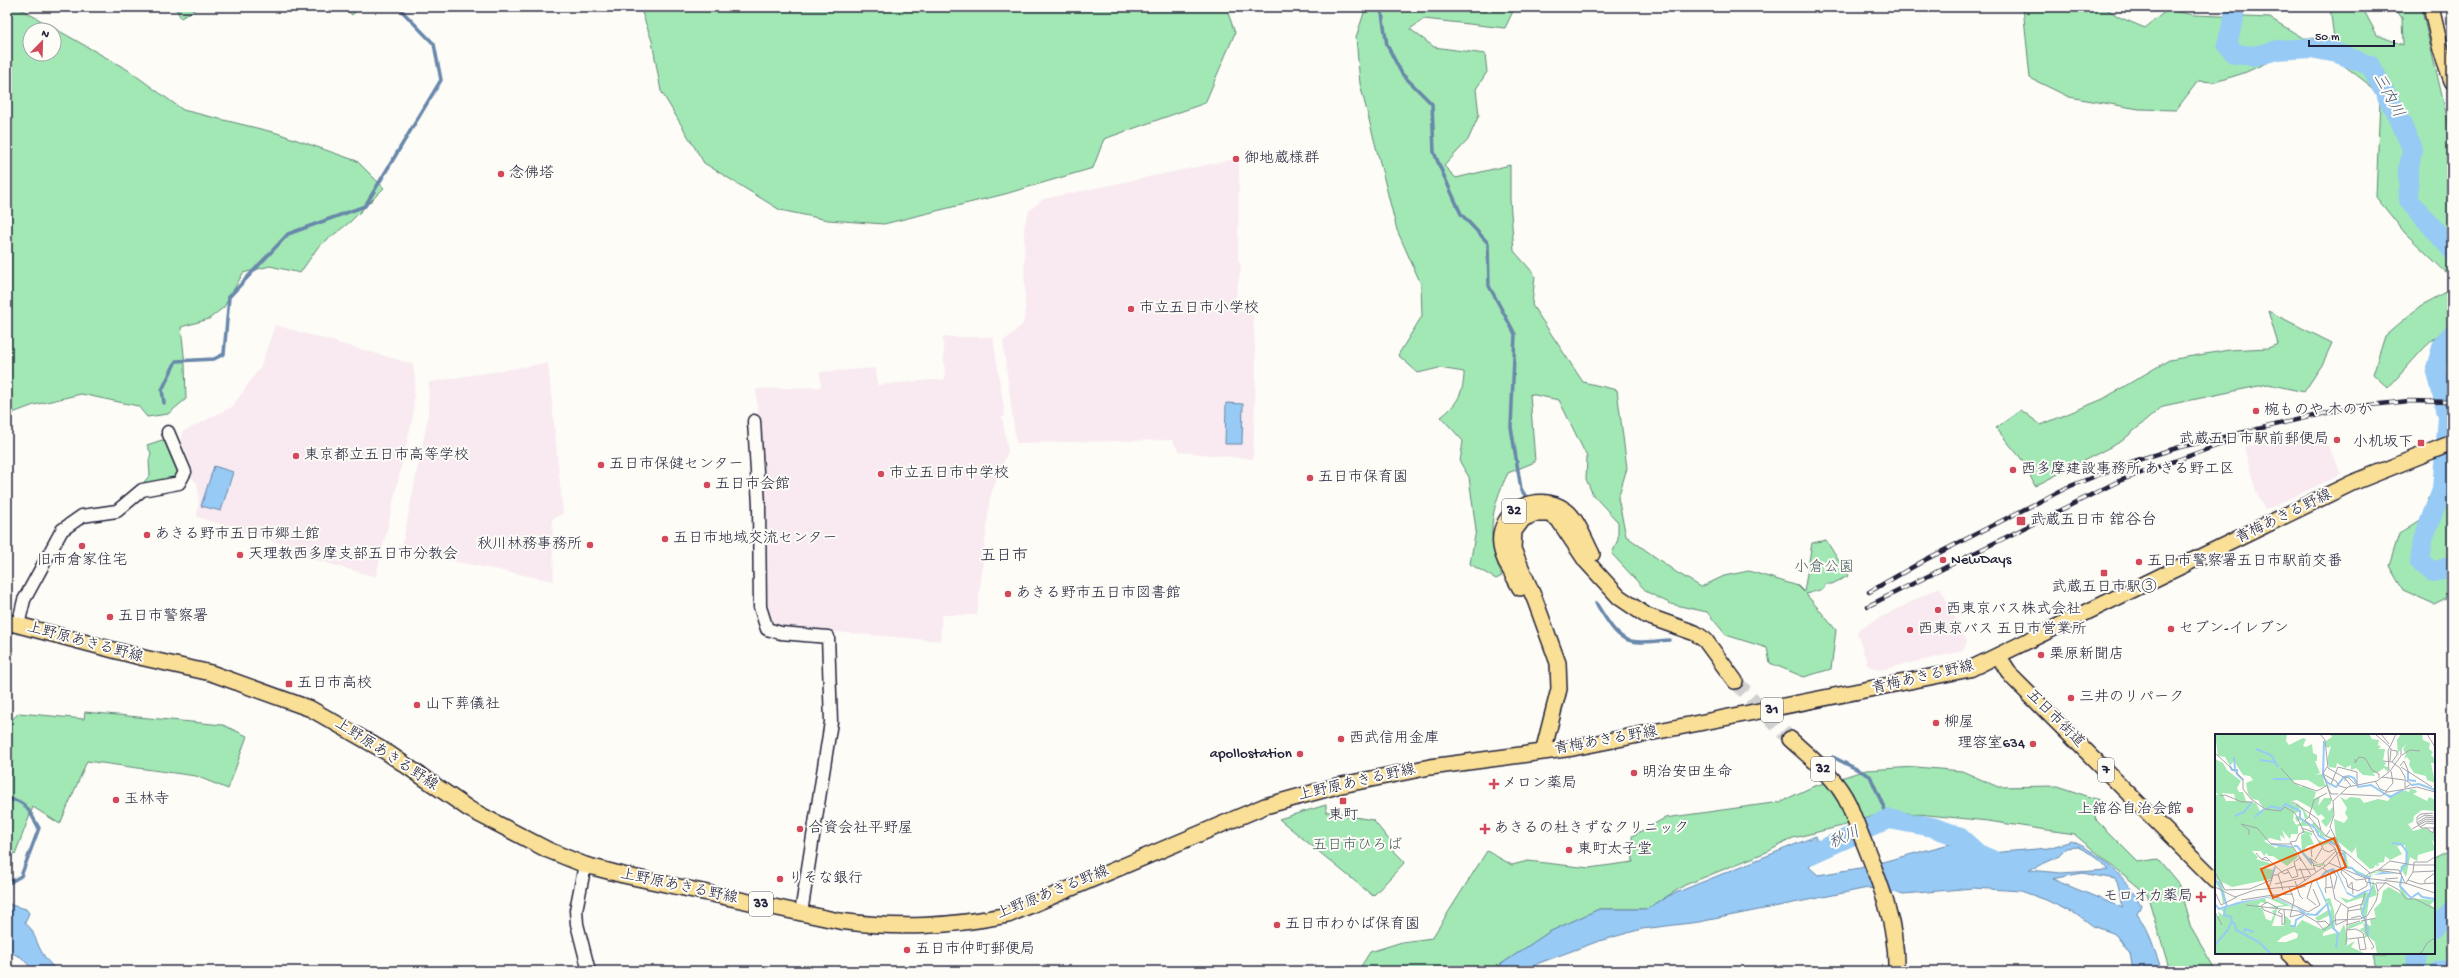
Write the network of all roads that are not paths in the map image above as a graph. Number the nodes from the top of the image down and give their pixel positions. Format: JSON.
{"nodes":[{"id":1,"x":2432,"y":7,"type":"edge"},
{"id":2,"x":2452,"y":81,"type":"edge"},
{"id":3,"x":754,"y":421,"type":"dead end"},
{"id":4,"x":168,"y":432,"type":"dead end"},
{"id":5,"x":2447,"y":445,"type":"edge"},
{"id":6,"x":12,"y":624,"type":"edge"},
{"id":7,"x":1999,"y":656,"type":"junction"},
{"id":8,"x":1735,"y":681,"type":"tunnel mouth"},
{"id":9,"x":1790,"y":739,"type":"tunnel mouth"},
{"id":10,"x":1542,"y":752,"type":"junction"},
{"id":11,"x":585,"y":865,"type":"junction"},
{"id":12,"x":2215,"y":880,"type":"edge"},
{"id":13,"x":802,"y":913,"type":"junction"},
{"id":14,"x":2289,"y":954,"type":"edge"},
{"id":15,"x":589,"y":971,"type":"edge"},
{"id":16,"x":1896,"y":971,"type":"edge"},
{"id":17,"x":2306,"y":971,"type":"edge"}],
"edges":[{"from":1,"to":2,"type":"main road"},
{"from":3,"to":13,"type":"street"},
{"from":4,"to":6,"type":"street"},
{"from":5,"to":7,"type":"main road","name":"青梅あきる野線","number":"31"},
{"from":6,"to":11,"type":"main road","name":"上野原あきる野線","number":"33"},
{"from":7,"to":10,"type":"main road","name":"青梅あきる野線","number":"31"},
{"from":7,"to":12,"type":"main road","name":"五日市街道","number":"7"},
{"from":8,"to":10,"type":"main road","number":"32"},
{"from":9,"to":16,"type":"main road","number":"32"},
{"from":10,"to":13,"type":"main road","name":"上野原あきる野線","number":"33"},
{"from":11,"to":13,"type":"main road","name":"上野原あきる野線","number":"33"},
{"from":11,"to":15,"type":"street"},
{"from":14,"to":17,"type":"main road"}]}
